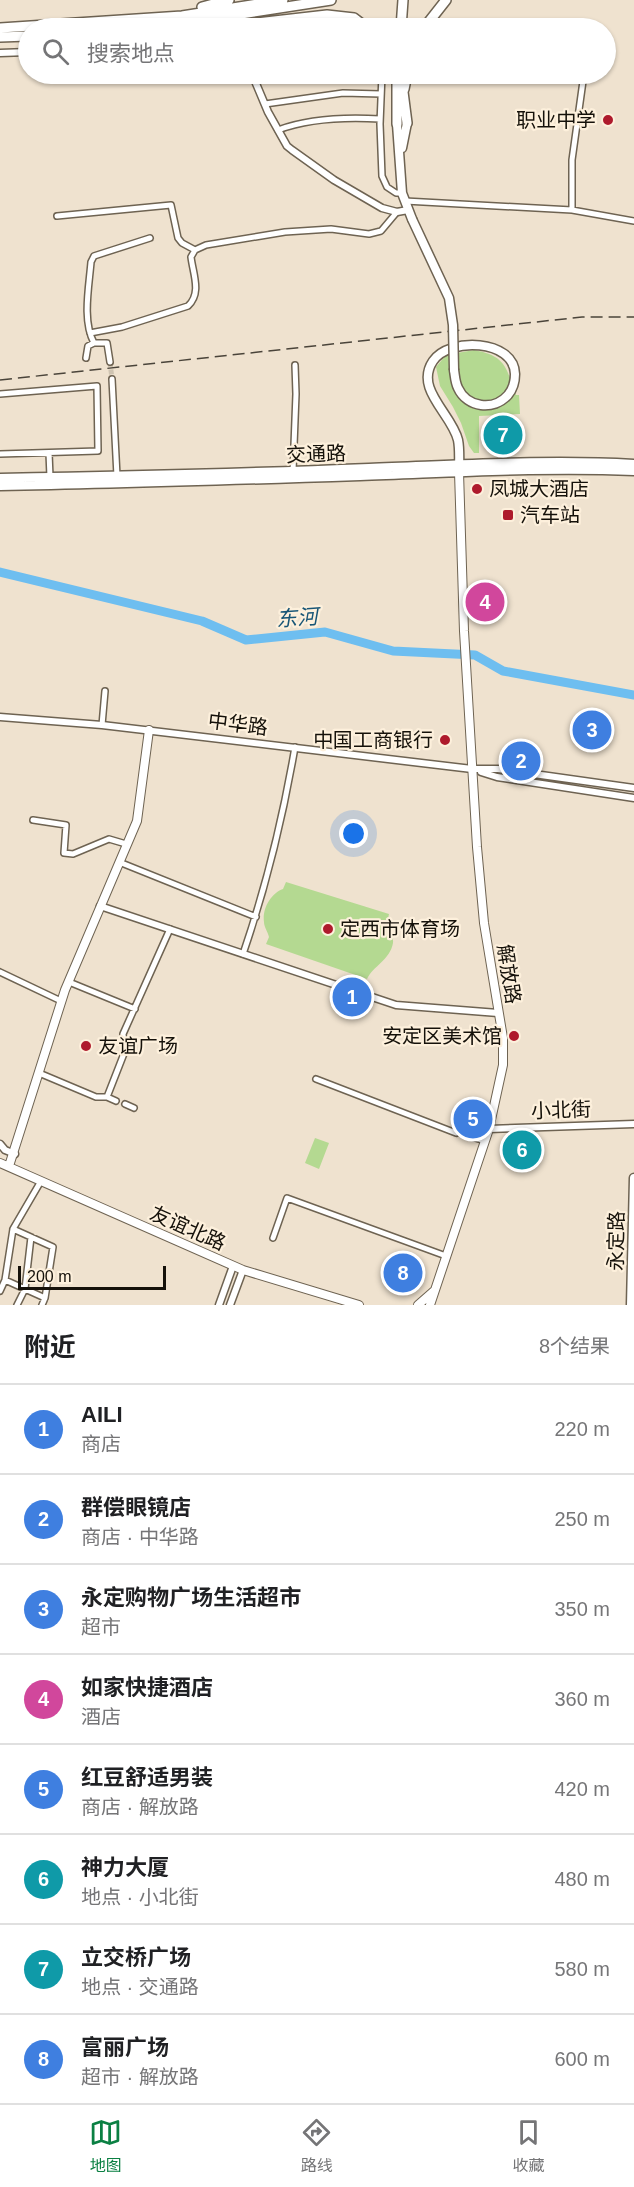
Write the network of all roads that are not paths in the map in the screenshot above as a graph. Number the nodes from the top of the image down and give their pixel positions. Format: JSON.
{"nodes":[{"id":1,"x":229,"y":0,"type":"edge"},
{"id":2,"x":283,"y":0,"type":"edge"},
{"id":3,"x":331,"y":0,"type":"edge"},
{"id":4,"x":403,"y":0,"type":"edge"},
{"id":5,"x":446,"y":0,"type":"edge"},
{"id":6,"x":150,"y":18,"type":"joint"},
{"id":7,"x":222,"y":18,"type":"edge"},
{"id":8,"x":301,"y":18,"type":"edge"},
{"id":9,"x":354,"y":18,"type":"edge"},
{"id":10,"x":402,"y":18,"type":"edge"},
{"id":11,"x":432,"y":18,"type":"edge"},
{"id":12,"x":18,"y":27,"type":"edge"},
{"id":13,"x":0,"y":28,"type":"edge"},
{"id":14,"x":18,"y":36,"type":"edge"},
{"id":15,"x":0,"y":37,"type":"edge"},
{"id":16,"x":18,"y":52,"type":"edge"},
{"id":17,"x":0,"y":53,"type":"edge"},
{"id":18,"x":256,"y":84,"type":"edge"},
{"id":19,"x":382,"y":84,"type":"edge"},
{"id":20,"x":399,"y":84,"type":"edge"},
{"id":21,"x":400,"y":84,"type":"edge"},
{"id":22,"x":405,"y":84,"type":"edge"},
{"id":23,"x":583,"y":84,"type":"edge"},
{"id":24,"x":381,"y":94,"type":"junction"},
{"id":25,"x":403,"y":94,"type":"junction"},
{"id":26,"x":265,"y":104,"type":"junction"},
{"id":27,"x":380,"y":119,"type":"junction"},
{"id":28,"x":402,"y":124,"type":"junction"},
{"id":29,"x":278,"y":130,"type":"junction"},
{"id":30,"x":404,"y":197,"type":"junction"},
{"id":31,"x":572,"y":210,"type":"junction"},
{"id":32,"x":397,"y":212,"type":"junction"},
{"id":33,"x":410,"y":215,"type":"junction"},
{"id":34,"x":57,"y":216,"type":"dead end"},
{"id":35,"x":634,"y":221,"type":"edge"},
{"id":36,"x":150,"y":238,"type":"dead end"},
{"id":37,"x":195,"y":250,"type":"junction"},
{"id":38,"x":90,"y":333,"type":"junction"},
{"id":39,"x":94,"y":343,"type":"junction"},
{"id":40,"x":86,"y":358,"type":"dead end"},
{"id":41,"x":110,"y":362,"type":"tunnel mouth"},
{"id":42,"x":295,"y":365,"type":"dead end"},
{"id":43,"x":112,"y":380,"type":"tunnel mouth"},
{"id":44,"x":0,"y":394,"type":"edge"},
{"id":45,"x":49,"y":453,"type":"junction"},
{"id":46,"x":0,"y":454,"type":"edge"},
{"id":47,"x":634,"y":464,"type":"edge"},
{"id":48,"x":459,"y":469,"type":"junction"},
{"id":49,"x":293,"y":471,"type":"junction"},
{"id":50,"x":634,"y":471,"type":"edge"},
{"id":51,"x":117,"y":476,"type":"junction"},
{"id":52,"x":50,"y":477,"type":"junction"},
{"id":53,"x":0,"y":478,"type":"edge"},
{"id":54,"x":0,"y":486,"type":"edge"},
{"id":55,"x":105,"y":691,"type":"dead end"},
{"id":56,"x":0,"y":717,"type":"edge"},
{"id":57,"x":102,"y":725,"type":"junction"},
{"id":58,"x":149,"y":730,"type":"junction"},
{"id":59,"x":295,"y":747,"type":"junction"},
{"id":60,"x":472,"y":769,"type":"junction"},
{"id":61,"x":634,"y":788,"type":"edge"},
{"id":62,"x":634,"y":798,"type":"edge"},
{"id":63,"x":33,"y":820,"type":"dead end"},
{"id":64,"x":126,"y":844,"type":"junction"},
{"id":65,"x":119,"y":862,"type":"junction"},
{"id":66,"x":100,"y":906,"type":"junction"},
{"id":67,"x":256,"y":917,"type":"junction"},
{"id":68,"x":170,"y":929,"type":"junction"},
{"id":69,"x":243,"y":954,"type":"junction"},
{"id":70,"x":0,"y":972,"type":"edge"},
{"id":71,"x":69,"y":982,"type":"junction"},
{"id":72,"x":61,"y":1001,"type":"junction"},
{"id":73,"x":135,"y":1009,"type":"junction"},
{"id":74,"x":498,"y":1013,"type":"junction"},
{"id":75,"x":39,"y":1073,"type":"junction"},
{"id":76,"x":316,"y":1079,"type":"dead end"},
{"id":77,"x":107,"y":1097,"type":"junction"},
{"id":78,"x":116,"y":1101,"type":"dead end"},
{"id":79,"x":125,"y":1104,"type":"dead end"},
{"id":80,"x":134,"y":1108,"type":"dead end"},
{"id":81,"x":634,"y":1124,"type":"edge"},
{"id":82,"x":489,"y":1129,"type":"junction"},
{"id":83,"x":456,"y":1133,"type":"tunnel mouth"},
{"id":84,"x":472,"y":1137,"type":"tunnel mouth"},
{"id":85,"x":485,"y":1141,"type":"junction"},
{"id":86,"x":0,"y":1144,"type":"edge"},
{"id":87,"x":15,"y":1154,"type":"junction"},
{"id":88,"x":0,"y":1163,"type":"edge"},
{"id":89,"x":9,"y":1166,"type":"junction"},
{"id":90,"x":634,"y":1178,"type":"edge"},
{"id":91,"x":40,"y":1181,"type":"junction"},
{"id":92,"x":13,"y":1229,"type":"junction"},
{"id":93,"x":31,"y":1237,"type":"junction"},
{"id":94,"x":273,"y":1238,"type":"dead end"},
{"id":95,"x":633,"y":1238,"type":"edge"},
{"id":96,"x":446,"y":1256,"type":"junction"},
{"id":97,"x":233,"y":1266,"type":"junction"},
{"id":98,"x":243,"y":1270,"type":"junction"},
{"id":99,"x":5,"y":1280,"type":"junction"},
{"id":100,"x":24,"y":1289,"type":"junction"},
{"id":101,"x":435,"y":1290,"type":"junction"},
{"id":102,"x":0,"y":1291,"type":"edge"},
{"id":103,"x":45,"y":1298,"type":"junction"},
{"id":104,"x":17,"y":1305,"type":"edge"},
{"id":105,"x":42,"y":1305,"type":"edge"},
{"id":106,"x":219,"y":1305,"type":"edge"},
{"id":107,"x":230,"y":1305,"type":"edge"},
{"id":108,"x":359,"y":1305,"type":"edge"},
{"id":109,"x":418,"y":1305,"type":"edge"},
{"id":110,"x":430,"y":1305,"type":"edge"},
{"id":111,"x":631,"y":1305,"type":"edge"}],
"edges":[{"from":1,"to":6,"type":"highway"},
{"from":2,"to":6,"type":"highway"},
{"from":3,"to":7,"type":"highway"},
{"from":4,"to":10,"type":"highway"},
{"from":5,"to":11,"type":"highway"},
{"from":8,"to":9,"type":"highway"},
{"from":12,"to":13,"type":"highway"},
{"from":14,"to":15,"type":"highway"},
{"from":16,"to":17,"type":"street"},
{"from":18,"to":26,"type":"street"},
{"from":19,"to":24,"type":"street"},
{"from":20,"to":28,"type":"highway"},
{"from":21,"to":25,"type":"highway"},
{"from":22,"to":25,"type":"highway"},
{"from":23,"to":31,"type":"street"},
{"from":24,"to":26,"type":"street"},
{"from":24,"to":27,"type":"street"},
{"from":25,"to":28,"type":"highway"},
{"from":26,"to":29,"type":"street"},
{"from":27,"to":29,"type":"street"},
{"from":27,"to":30,"type":"street"},
{"from":28,"to":30,"type":"main road"},
{"from":29,"to":32,"type":"street"},
{"from":30,"to":31,"type":"street"},
{"from":30,"to":33,"type":"main road"},
{"from":31,"to":35,"type":"street"},
{"from":32,"to":33,"type":"street"},
{"from":32,"to":37,"type":"street"},
{"from":33,"to":48,"type":"main road","bridge":true},
{"from":34,"to":37,"type":"street"},
{"from":36,"to":38,"type":"street"},
{"from":37,"to":38,"type":"street"},
{"from":38,"to":39,"type":"street"},
{"from":39,"to":40,"type":"street"},
{"from":39,"to":41,"type":"street"},
{"from":42,"to":49,"type":"street"},
{"from":43,"to":51,"type":"street"},
{"from":44,"to":45,"type":"street"},
{"from":45,"to":46,"type":"street"},
{"from":45,"to":52,"type":"street"},
{"from":47,"to":48,"type":"main road","name":"交通路"},
{"from":48,"to":49,"type":"main road","name":"交通路"},
{"from":48,"to":50,"type":"main road","name":"交通路"},
{"from":48,"to":54,"type":"main road","name":"交通路"},
{"from":48,"to":60,"type":"main road","name":"解放路"},
{"from":49,"to":51,"type":"main road","name":"交通路"},
{"from":51,"to":52,"type":"main road","name":"交通路"},
{"from":52,"to":53,"type":"main road","name":"交通路"},
{"from":55,"to":57,"type":"street"},
{"from":56,"to":57,"type":"street","name":"中华路"},
{"from":57,"to":58,"type":"street","name":"中华路"},
{"from":58,"to":59,"type":"street","name":"中华路"},
{"from":58,"to":64,"type":"main road"},
{"from":59,"to":60,"type":"street","name":"中华路"},
{"from":59,"to":67,"type":"street"},
{"from":60,"to":61,"type":"street","name":"中华路"},
{"from":60,"to":62,"type":"street","name":"中华路"},
{"from":60,"to":74,"type":"main road","name":"解放路"},
{"from":63,"to":64,"type":"street"},
{"from":64,"to":65,"type":"main road"},
{"from":65,"to":66,"type":"main road"},
{"from":65,"to":67,"type":"street"},
{"from":66,"to":68,"type":"street"},
{"from":66,"to":71,"type":"main road"},
{"from":67,"to":69,"type":"street"},
{"from":68,"to":69,"type":"street"},
{"from":68,"to":73,"type":"street"},
{"from":69,"to":74,"type":"street"},
{"from":70,"to":72,"type":"street"},
{"from":71,"to":72,"type":"main road"},
{"from":71,"to":73,"type":"street"},
{"from":72,"to":75,"type":"main road"},
{"from":73,"to":77,"type":"street"},
{"from":74,"to":82,"type":"main road","name":"解放路"},
{"from":75,"to":77,"type":"street"},
{"from":75,"to":87,"type":"main road"},
{"from":76,"to":83,"type":"street"},
{"from":77,"to":78,"type":"street"},
{"from":79,"to":80,"type":"street"},
{"from":81,"to":82,"type":"street","name":"小北街"},
{"from":82,"to":85,"type":"main road","name":"解放路"},
{"from":84,"to":85,"type":"street"},
{"from":85,"to":96,"type":"main road","name":"解放路"},
{"from":86,"to":87,"type":"street"},
{"from":87,"to":89,"type":"main road"},
{"from":88,"to":89,"type":"main road","name":"友谊北路"},
{"from":89,"to":91,"type":"main road","name":"友谊北路"},
{"from":90,"to":95,"type":"main road","name":"永定路"},
{"from":91,"to":92,"type":"street"},
{"from":91,"to":97,"type":"main road","name":"友谊北路"},
{"from":92,"to":93,"type":"street"},
{"from":92,"to":99,"type":"street"},
{"from":93,"to":100,"type":"street"},
{"from":93,"to":103,"type":"street"},
{"from":94,"to":96,"type":"street"},
{"from":95,"to":111,"type":"main road","name":"永定路"},
{"from":96,"to":101,"type":"main road","name":"解放路"},
{"from":97,"to":98,"type":"main road","name":"友谊北路"},
{"from":97,"to":106,"type":"street"},
{"from":98,"to":107,"type":"street"},
{"from":98,"to":108,"type":"main road","name":"友谊北路"},
{"from":99,"to":100,"type":"street"},
{"from":99,"to":102,"type":"street"},
{"from":100,"to":103,"type":"street"},
{"from":100,"to":104,"type":"street"},
{"from":101,"to":109,"type":"main road"},
{"from":101,"to":110,"type":"main road","name":"解放路"},
{"from":103,"to":105,"type":"street"}]}
